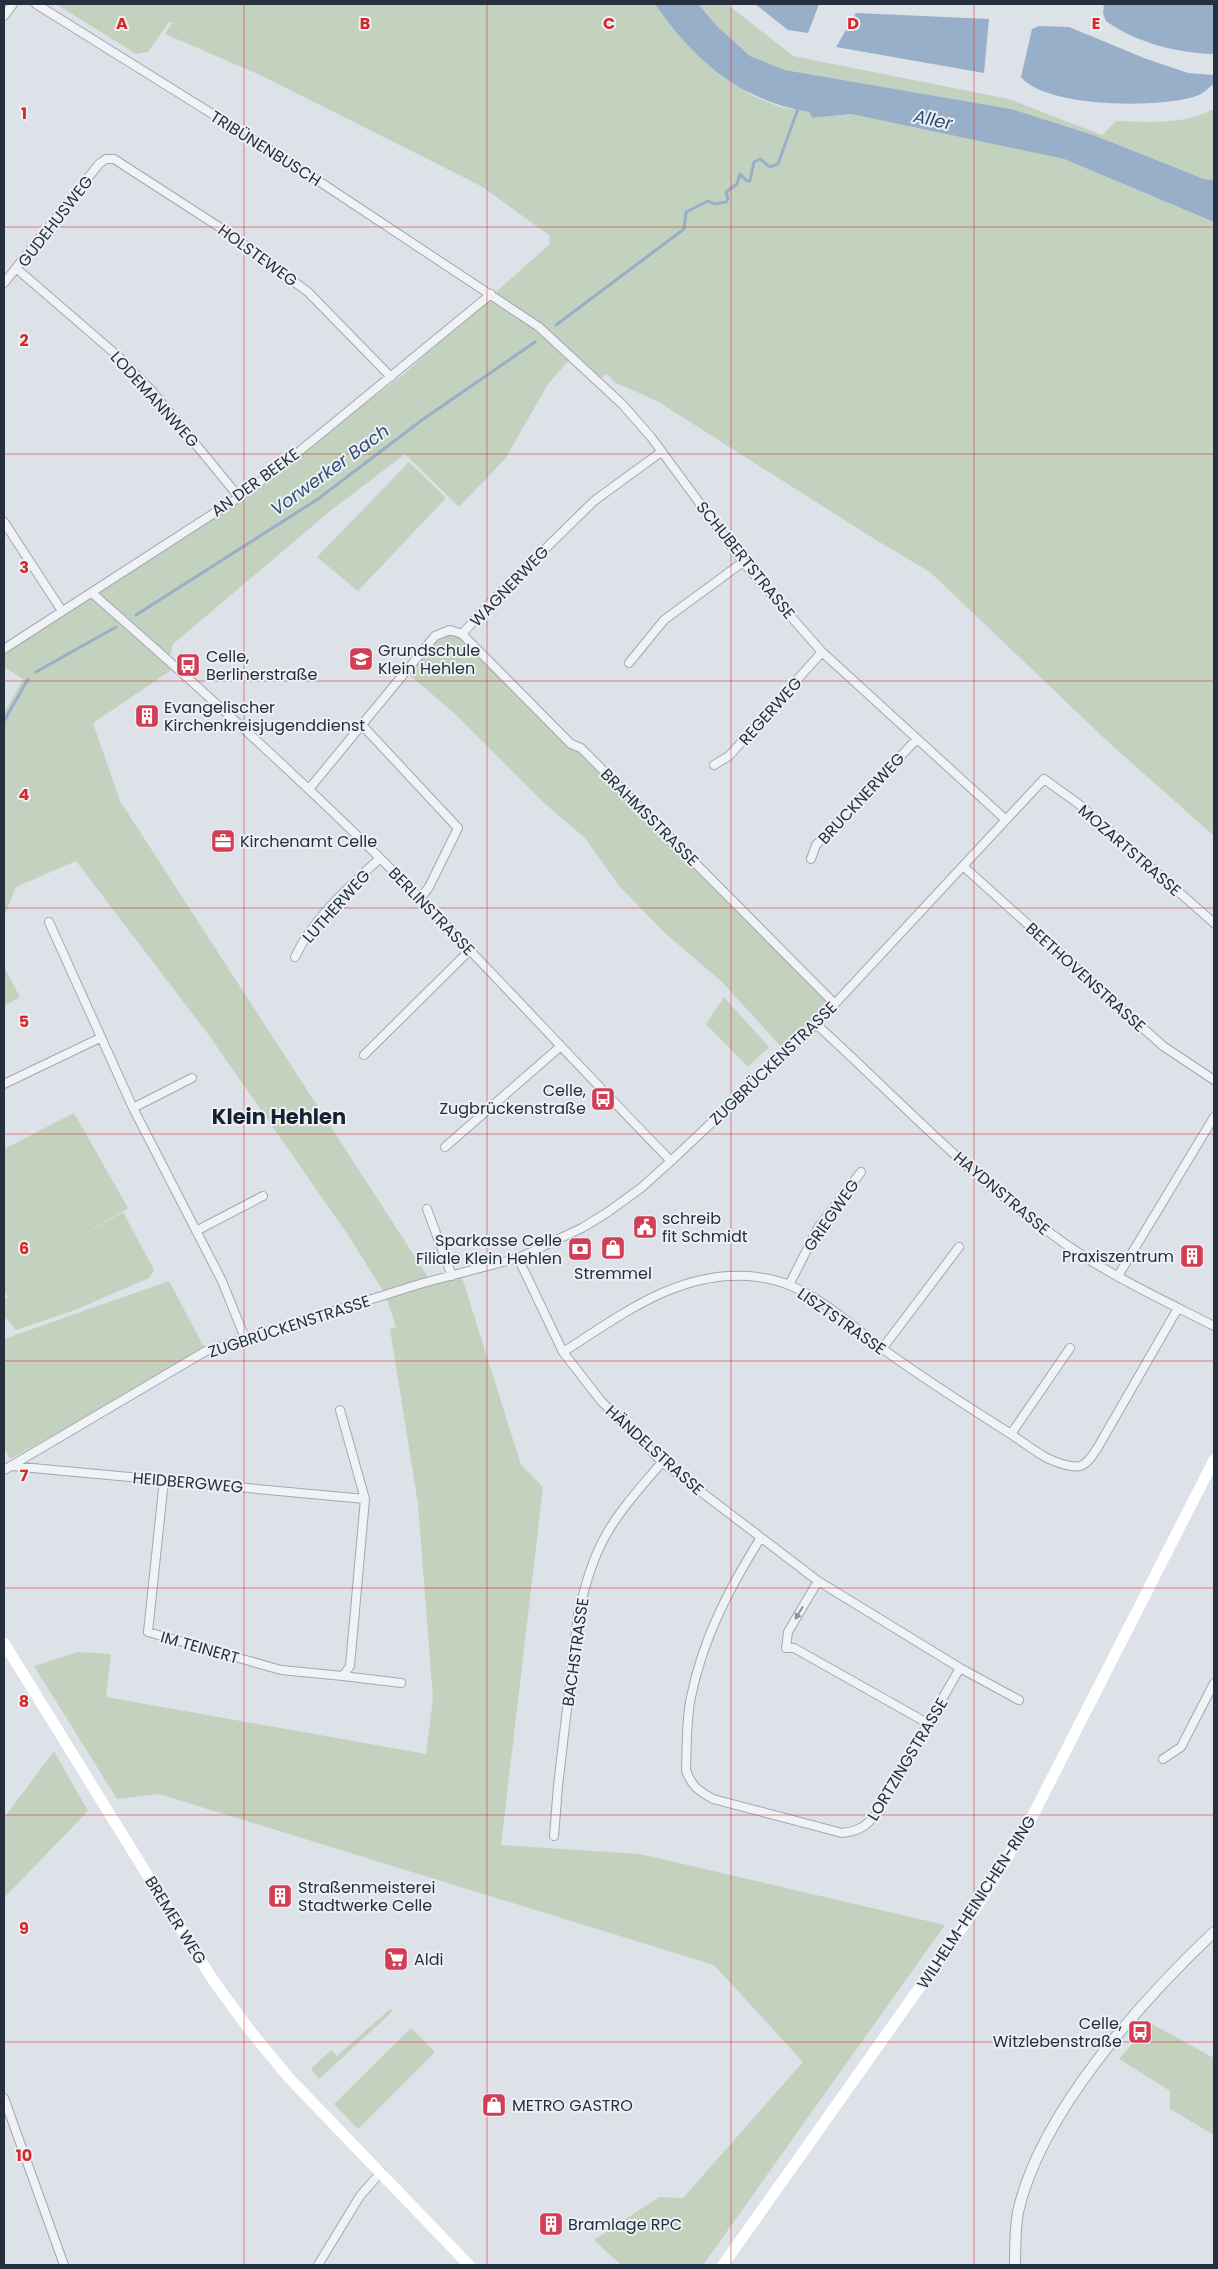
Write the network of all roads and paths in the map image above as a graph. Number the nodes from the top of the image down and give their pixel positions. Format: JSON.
{"nodes":[{"id":1,"x":13,"y":4,"type":"edge"},
{"id":2,"x":36,"y":4,"type":"edge"},
{"id":3,"x":4,"y":16,"type":"edge"},
{"id":4,"x":106,"y":160,"type":"joint"},
{"id":5,"x":17,"y":268,"type":"junction"},
{"id":6,"x":4,"y":283,"type":"edge"},
{"id":7,"x":492,"y":295,"type":"junction"},
{"id":8,"x":391,"y":377,"type":"junction"},
{"id":9,"x":661,"y":452,"type":"junction"},
{"id":10,"x":239,"y":497,"type":"junction"},
{"id":11,"x":4,"y":522,"type":"edge"},
{"id":12,"x":743,"y":562,"type":"junction"},
{"id":13,"x":92,"y":593,"type":"junction"},
{"id":14,"x":62,"y":611,"type":"junction"},
{"id":15,"x":462,"y":634,"type":"junction"},
{"id":16,"x":4,"y":649,"type":"edge"},
{"id":17,"x":822,"y":652,"type":"junction"},
{"id":18,"x":629,"y":663,"type":"dead end"},
{"id":19,"x":361,"y":724,"type":"junction"},
{"id":20,"x":916,"y":740,"type":"junction"},
{"id":21,"x":714,"y":765,"type":"dead end"},
{"id":22,"x":1044,"y":779,"type":"joint"},
{"id":23,"x":309,"y":789,"type":"junction"},
{"id":24,"x":1005,"y":819,"type":"junction"},
{"id":25,"x":380,"y":858,"type":"junction"},
{"id":26,"x":811,"y":860,"type":"dead end"},
{"id":27,"x":963,"y":866,"type":"junction"},
{"id":28,"x":420,"y":899,"type":"junction"},
{"id":29,"x":49,"y":922,"type":"dead end"},
{"id":30,"x":1214,"y":923,"type":"edge"},
{"id":31,"x":470,"y":950,"type":"junction"},
{"id":32,"x":295,"y":957,"type":"dead end"},
{"id":33,"x":835,"y":1004,"type":"junction"},
{"id":34,"x":816,"y":1024,"type":"junction"},
{"id":35,"x":100,"y":1038,"type":"junction"},
{"id":36,"x":562,"y":1046,"type":"junction"},
{"id":37,"x":364,"y":1056,"type":"dead end"},
{"id":38,"x":192,"y":1078,"type":"dead end"},
{"id":39,"x":1214,"y":1080,"type":"edge"},
{"id":40,"x":4,"y":1084,"type":"edge"},
{"id":41,"x":133,"y":1108,"type":"junction"},
{"id":42,"x":1214,"y":1118,"type":"edge"},
{"id":43,"x":445,"y":1147,"type":"dead end"},
{"id":44,"x":671,"y":1161,"type":"junction"},
{"id":45,"x":861,"y":1172,"type":"dead end"},
{"id":46,"x":263,"y":1196,"type":"dead end"},
{"id":47,"x":427,"y":1209,"type":"dead end"},
{"id":48,"x":196,"y":1232,"type":"junction"},
{"id":49,"x":959,"y":1247,"type":"dead end"},
{"id":50,"x":518,"y":1258,"type":"junction"},
{"id":51,"x":452,"y":1276,"type":"junction"},
{"id":52,"x":1118,"y":1276,"type":"junction"},
{"id":53,"x":789,"y":1285,"type":"junction"},
{"id":54,"x":1178,"y":1308,"type":"junction"},
{"id":55,"x":1214,"y":1326,"type":"edge"},
{"id":56,"x":245,"y":1338,"type":"junction"},
{"id":57,"x":1070,"y":1348,"type":"dead end"},
{"id":58,"x":882,"y":1349,"type":"junction"},
{"id":59,"x":563,"y":1352,"type":"junction"},
{"id":60,"x":340,"y":1410,"type":"dead end"},
{"id":61,"x":1011,"y":1434,"type":"junction"},
{"id":62,"x":1214,"y":1460,"type":"edge"},
{"id":63,"x":662,"y":1462,"type":"junction"},
{"id":64,"x":7,"y":1468,"type":"edge"},
{"id":65,"x":164,"y":1480,"type":"junction"},
{"id":66,"x":365,"y":1499,"type":"junction"},
{"id":67,"x":760,"y":1539,"type":"junction"},
{"id":68,"x":818,"y":1581,"type":"junction"},
{"id":69,"x":4,"y":1643,"type":"edge"},
{"id":70,"x":960,"y":1668,"type":"junction"},
{"id":71,"x":343,"y":1676,"type":"junction"},
{"id":72,"x":1214,"y":1683,"type":"edge"},
{"id":73,"x":401,"y":1684,"type":"dead end"},
{"id":74,"x":1019,"y":1700,"type":"dead end"},
{"id":75,"x":929,"y":1724,"type":"junction"},
{"id":76,"x":1163,"y":1759,"type":"dead end"},
{"id":77,"x":554,"y":1836,"type":"dead end"},
{"id":78,"x":1212,"y":1938,"type":"edge"},
{"id":79,"x":4,"y":2098,"type":"edge"},
{"id":80,"x":381,"y":2172,"type":"junction"},
{"id":81,"x":64,"y":2265,"type":"edge"},
{"id":82,"x":318,"y":2265,"type":"edge"},
{"id":83,"x":469,"y":2265,"type":"edge"},
{"id":84,"x":723,"y":2265,"type":"edge"},
{"id":85,"x":1015,"y":2265,"type":"edge"}],
"edges":[{"from":1,"to":3,"type":"street"},
{"from":2,"to":7,"type":"street","name":"TRIBÜNENBUSCH"},
{"from":4,"to":5,"type":"street","name":"GUDEHUSWEG"},
{"from":4,"to":8,"type":"street","name":"HOLSTEWEG"},
{"from":5,"to":6,"type":"street","name":"GUDEHUSWEG"},
{"from":5,"to":10,"type":"street","name":"LODEMANNWEG"},
{"from":7,"to":8,"type":"street","name":"AN DER BEEKE"},
{"from":7,"to":9,"type":"street","name":"SCHUBERTSTRASSE"},
{"from":8,"to":10,"type":"street","name":"AN DER BEEKE"},
{"from":9,"to":12,"type":"street","name":"SCHUBERTSTRASSE"},
{"from":9,"to":15,"type":"street","name":"WAGNERWEG"},
{"from":10,"to":13,"type":"street","name":"AN DER BEEKE"},
{"from":11,"to":14,"type":"street"},
{"from":12,"to":17,"type":"street","name":"SCHUBERTSTRASSE"},
{"from":12,"to":18,"type":"street"},
{"from":13,"to":14,"type":"street","name":"AN DER BEEKE"},
{"from":13,"to":23,"type":"street","name":"BERLINSTRASSE"},
{"from":14,"to":16,"type":"street","name":"AN DER BEEKE"},
{"from":15,"to":19,"type":"street","name":"WAGNERWEG"},
{"from":15,"to":33,"type":"street","name":"BRAHMSSTRASSE"},
{"from":17,"to":20,"type":"street","name":"SCHUBERTSTRASSE"},
{"from":17,"to":21,"type":"street","name":"REGERWEG"},
{"from":19,"to":23,"type":"street","name":"WAGNERWEG"},
{"from":19,"to":28,"type":"street"},
{"from":20,"to":24,"type":"street","name":"SCHUBERTSTRASSE"},
{"from":20,"to":26,"type":"street","name":"BRUCKNERWEG"},
{"from":22,"to":24,"type":"street","name":"ZUGBRÜCKENSTRASSE"},
{"from":22,"to":30,"type":"street","name":"MOZARTSTRASSE"},
{"from":23,"to":25,"type":"street","name":"BERLINSTRASSE"},
{"from":24,"to":27,"type":"street","name":"ZUGBRÜCKENSTRASSE"},
{"from":25,"to":28,"type":"street","name":"BERLINSTRASSE"},
{"from":25,"to":32,"type":"street","name":"LUTHERWEG"},
{"from":27,"to":33,"type":"street","name":"ZUGBRÜCKENSTRASSE"},
{"from":27,"to":39,"type":"street","name":"BEETHOVENSTRASSE"},
{"from":28,"to":31,"type":"street","name":"BERLINSTRASSE"},
{"from":29,"to":35,"type":"street"},
{"from":31,"to":36,"type":"street","name":"BERLINSTRASSE"},
{"from":31,"to":37,"type":"street"},
{"from":33,"to":34,"type":"street","name":"ZUGBRÜCKENSTRASSE"},
{"from":34,"to":44,"type":"street","name":"ZUGBRÜCKENSTRASSE"},
{"from":34,"to":52,"type":"street","name":"HAYDNSTRASSE"},
{"from":35,"to":40,"type":"street"},
{"from":35,"to":41,"type":"street"},
{"from":36,"to":43,"type":"street"},
{"from":36,"to":44,"type":"street","name":"BERLINSTRASSE"},
{"from":38,"to":41,"type":"street"},
{"from":41,"to":48,"type":"street"},
{"from":42,"to":52,"type":"street"},
{"from":44,"to":50,"type":"street","name":"ZUGBRÜCKENSTRASSE"},
{"from":45,"to":53,"type":"street","name":"GRIEGWEG"},
{"from":46,"to":48,"type":"street"},
{"from":47,"to":51,"type":"street"},
{"from":48,"to":56,"type":"street"},
{"from":49,"to":58,"type":"street"},
{"from":50,"to":51,"type":"street","name":"ZUGBRÜCKENSTRASSE"},
{"from":50,"to":59,"type":"street","name":"HÄNDELSTRASSE"},
{"from":51,"to":56,"type":"street","name":"ZUGBRÜCKENSTRASSE"},
{"from":52,"to":54,"type":"street","name":"HAYDNSTRASSE"},
{"from":53,"to":58,"type":"street","name":"LISZTSTRASSE"},
{"from":53,"to":59,"type":"street","name":"LISZTSTRASSE"},
{"from":54,"to":55,"type":"street","name":"HAYDNSTRASSE"},
{"from":54,"to":61,"type":"street","name":"LISZTSTRASSE"},
{"from":56,"to":64,"type":"street","name":"ZUGBRÜCKENSTRASSE"},
{"from":57,"to":61,"type":"street"},
{"from":58,"to":61,"type":"street","name":"LISZTSTRASSE"},
{"from":59,"to":63,"type":"street","name":"HÄNDELSTRASSE"},
{"from":60,"to":66,"type":"street"},
{"from":62,"to":84,"type":"main road","name":"WILHELM-HEINICHEN-RING"},
{"from":63,"to":67,"type":"street","name":"HÄNDELSTRASSE"},
{"from":63,"to":77,"type":"street","name":"BACHSTRASSE"},
{"from":64,"to":65,"type":"street","name":"HEIDBERGWEG"},
{"from":65,"to":66,"type":"street","name":"HEIDBERGWEG"},
{"from":65,"to":71,"type":"street","name":"IM TEINERT"},
{"from":66,"to":71,"type":"street"},
{"from":67,"to":68,"type":"street","name":"HÄNDELSTRASSE"},
{"from":67,"to":75,"type":"street","name":"LORTZINGSTRASSE"},
{"from":68,"to":70,"type":"street","name":"HÄNDELSTRASSE"},
{"from":68,"to":75,"type":"street","one_way":true},
{"from":69,"to":80,"type":"main road","name":"BREMER WEG"},
{"from":70,"to":74,"type":"street","name":"HÄNDELSTRASSE"},
{"from":70,"to":75,"type":"street","name":"LORTZINGSTRASSE"},
{"from":71,"to":73,"type":"street","name":"IM TEINERT"},
{"from":72,"to":76,"type":"street"},
{"from":78,"to":85,"type":"street"},
{"from":79,"to":81,"type":"street"},
{"from":80,"to":82,"type":"street"},
{"from":80,"to":83,"type":"main road","name":"BREMER WEG"}]}
